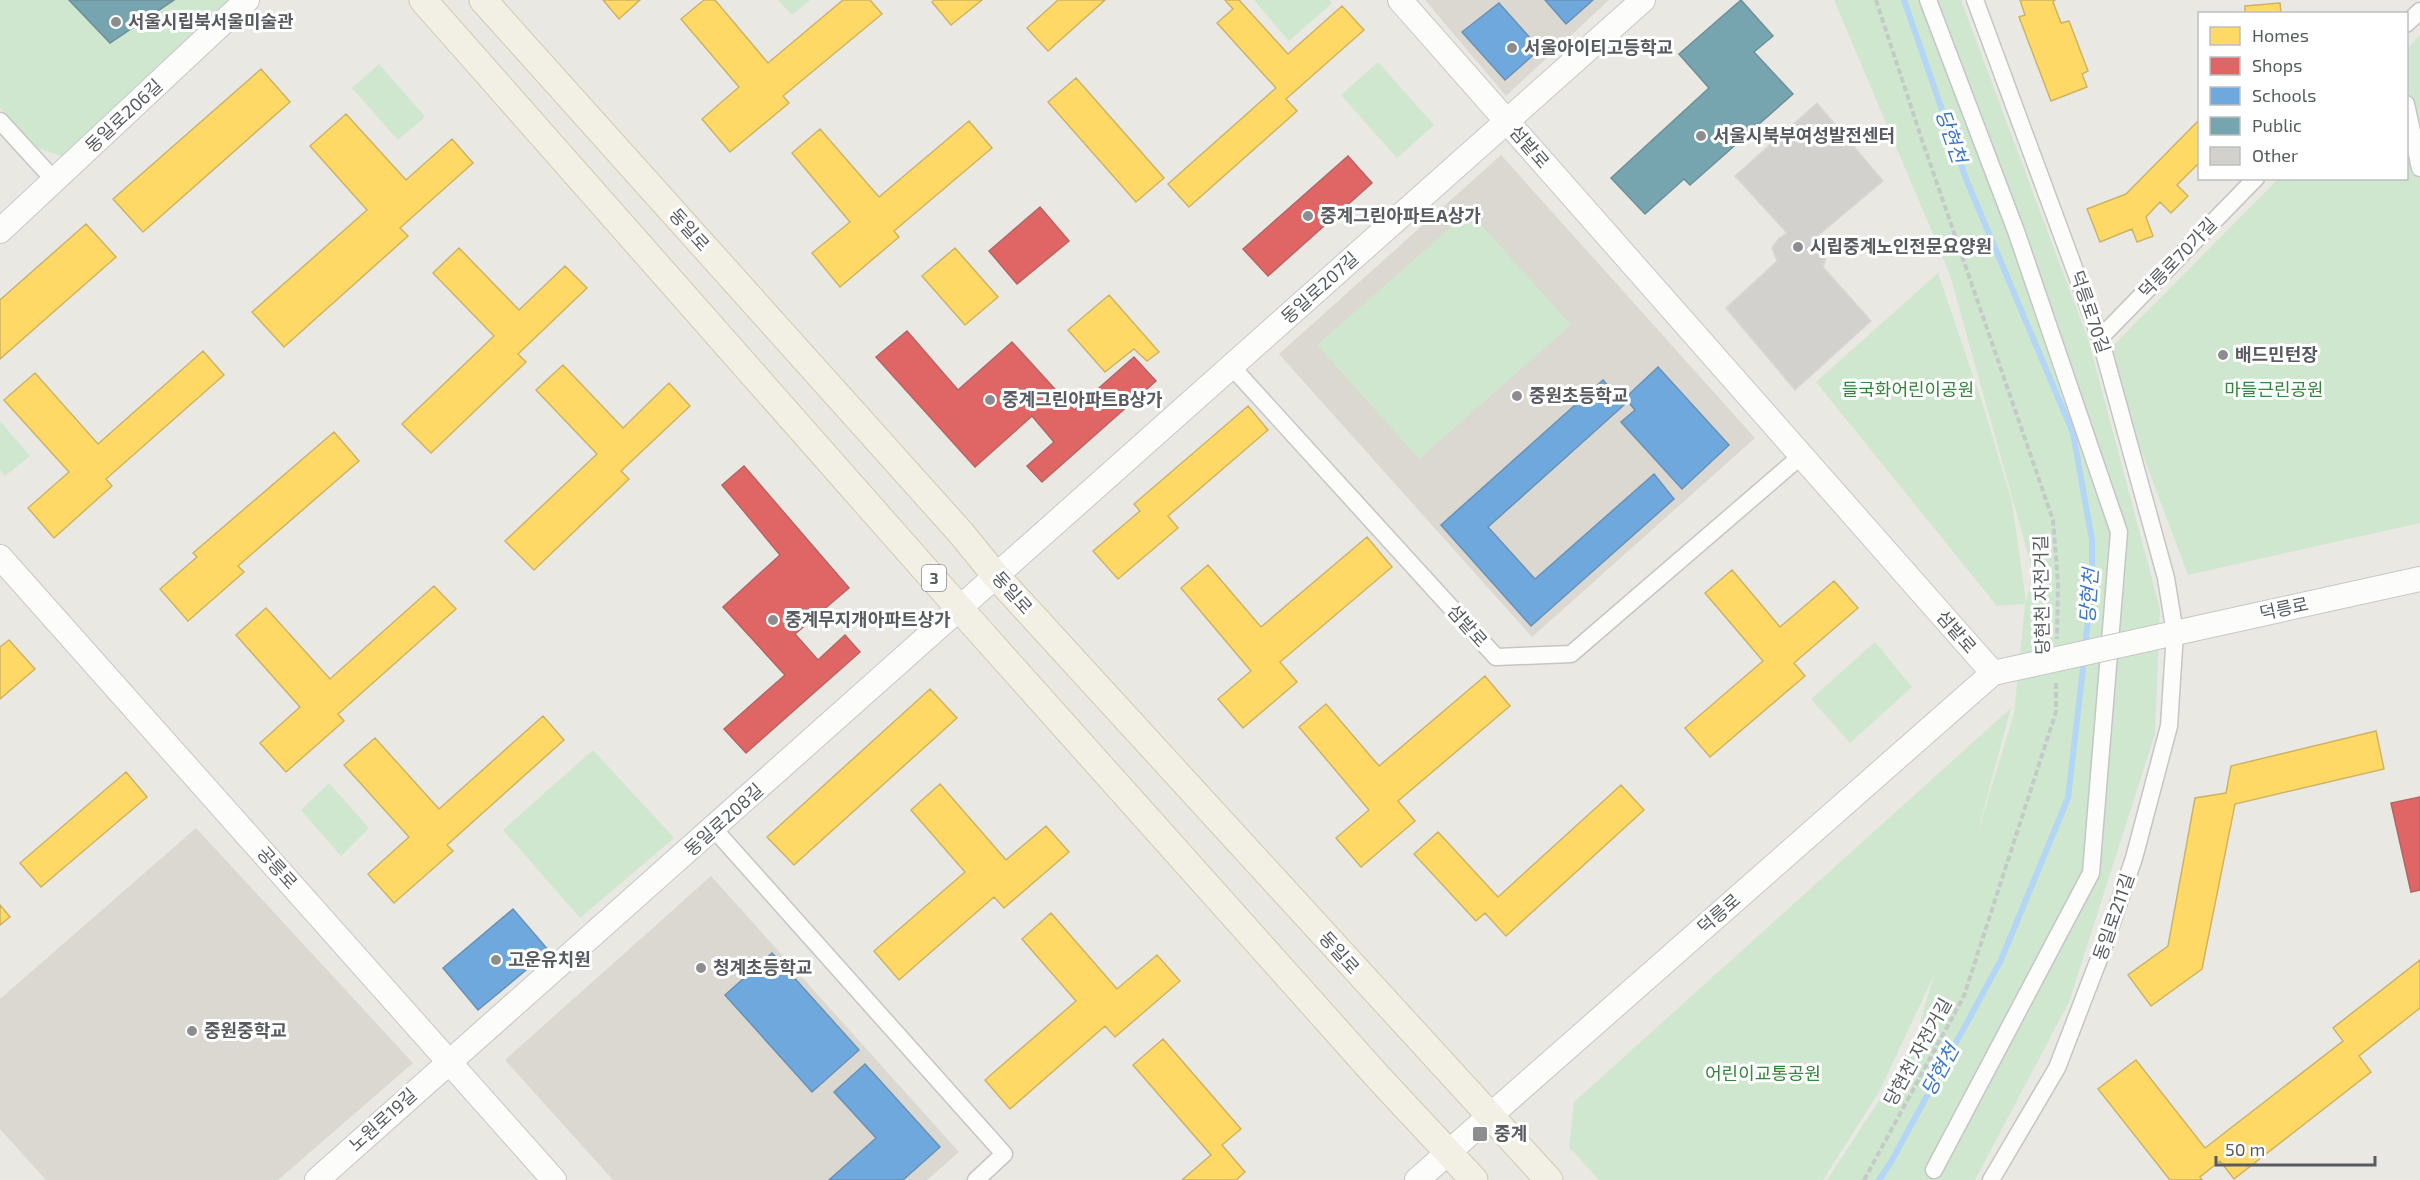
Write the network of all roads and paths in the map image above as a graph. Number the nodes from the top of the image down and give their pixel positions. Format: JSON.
{"nodes":[{"id":1,"x":247,"y":0,"type":"edge"},
{"id":2,"x":423,"y":0,"type":"edge"},
{"id":3,"x":483,"y":0,"type":"edge"},
{"id":4,"x":1400,"y":0,"type":"edge"},
{"id":5,"x":1643,"y":0,"type":"edge"},
{"id":6,"x":1876,"y":0,"type":"edge"},
{"id":7,"x":1928,"y":0,"type":"edge"},
{"id":8,"x":1975,"y":0,"type":"edge"},
{"id":9,"x":2420,"y":10,"type":"edge"},
{"id":10,"x":2408,"y":22,"type":"edge"},
{"id":11,"x":2408,"y":113,"type":"edge"},
{"id":12,"x":0,"y":121,"type":"edge"},
{"id":13,"x":1507,"y":122,"type":"junction"},
{"id":14,"x":2420,"y":168,"type":"edge"},
{"id":15,"x":2254,"y":180,"type":"edge"},
{"id":16,"x":56,"y":181,"type":"junction"},
{"id":17,"x":0,"y":231,"type":"edge"},
{"id":18,"x":2100,"y":338,"type":"junction"},
{"id":19,"x":1232,"y":367,"type":"junction"},
{"id":20,"x":1801,"y":456,"type":"junction"},
{"id":21,"x":0,"y":557,"type":"edge"},
{"id":22,"x":996,"y":576,"type":"junction"},
{"id":23,"x":2420,"y":579,"type":"edge"},
{"id":24,"x":960,"y":609,"type":"junction"},
{"id":25,"x":2175,"y":633,"type":"junction"},
{"id":26,"x":2057,"y":642,"type":"dead end"},
{"id":27,"x":1993,"y":673,"type":"junction"},
{"id":28,"x":2056,"y":677,"type":"dead end"},
{"id":29,"x":714,"y":829,"type":"junction"},
{"id":30,"x":449,"y":1061,"type":"junction"},
{"id":31,"x":1490,"y":1116,"type":"junction"},
{"id":32,"x":1448,"y":1154,"type":"junction"},
{"id":33,"x":1934,"y":1170,"type":"dead end"},
{"id":34,"x":317,"y":1180,"type":"edge"},
{"id":35,"x":554,"y":1180,"type":"edge"},
{"id":36,"x":976,"y":1180,"type":"edge"},
{"id":37,"x":1417,"y":1180,"type":"edge"},
{"id":38,"x":1474,"y":1180,"type":"edge"},
{"id":39,"x":1549,"y":1180,"type":"edge"},
{"id":40,"x":1864,"y":1180,"type":"edge"},
{"id":41,"x":1991,"y":1180,"type":"edge"}],
"edges":[{"from":1,"to":16,"type":"street","name":"동일로206길"},
{"from":2,"to":24,"type":"main road","number":"3"},
{"from":3,"to":22,"type":"main road","name":"동일로"},
{"from":4,"to":13,"type":"street","name":"섬밭로"},
{"from":5,"to":13,"type":"street","name":"동일로207길"},
{"from":6,"to":26,"type":"path","name":"당현천 자전거길"},
{"from":7,"to":33,"type":"street"},
{"from":8,"to":18,"type":"street","name":"덕릉로70길"},
{"from":9,"to":10,"type":"street"},
{"from":11,"to":14,"type":"street"},
{"from":12,"to":16,"type":"street"},
{"from":13,"to":19,"type":"street","name":"동일로207길"},
{"from":13,"to":20,"type":"street","name":"섬밭로"},
{"from":15,"to":18,"type":"street","name":"덕릉로70가길"},
{"from":16,"to":17,"type":"street","name":"동일로206길"},
{"from":18,"to":25,"type":"street","name":"덕릉로70길"},
{"from":19,"to":20,"type":"street","name":"섬밭로"},
{"from":19,"to":22,"type":"street","name":"동일로207길"},
{"from":20,"to":27,"type":"street","name":"섬밭로"},
{"from":21,"to":30,"type":"street","name":"공릉로"},
{"from":22,"to":24,"type":"street","name":"동일로208길"},
{"from":22,"to":31,"type":"main road","name":"동일로"},
{"from":23,"to":25,"type":"street","name":"덕릉로"},
{"from":24,"to":29,"type":"street","name":"동일로208길"},
{"from":24,"to":32,"type":"main road","number":"3"},
{"from":25,"to":27,"type":"street","name":"덕릉로","bridge":true},
{"from":25,"to":41,"type":"street","name":"동일로211길"},
{"from":27,"to":31,"type":"street","name":"덕릉로"},
{"from":28,"to":40,"type":"path","name":"당현천 자전거길"},
{"from":29,"to":30,"type":"street","name":"동일로208길"},
{"from":29,"to":36,"type":"street"},
{"from":30,"to":34,"type":"street","name":"노원로19길"},
{"from":30,"to":35,"type":"street","name":"공릉로"},
{"from":31,"to":32,"type":"street","name":"덕릉로"},
{"from":31,"to":39,"type":"main road","name":"동일로"},
{"from":32,"to":37,"type":"street","name":"덕릉로"},
{"from":32,"to":38,"type":"main road","number":"3"}]}
